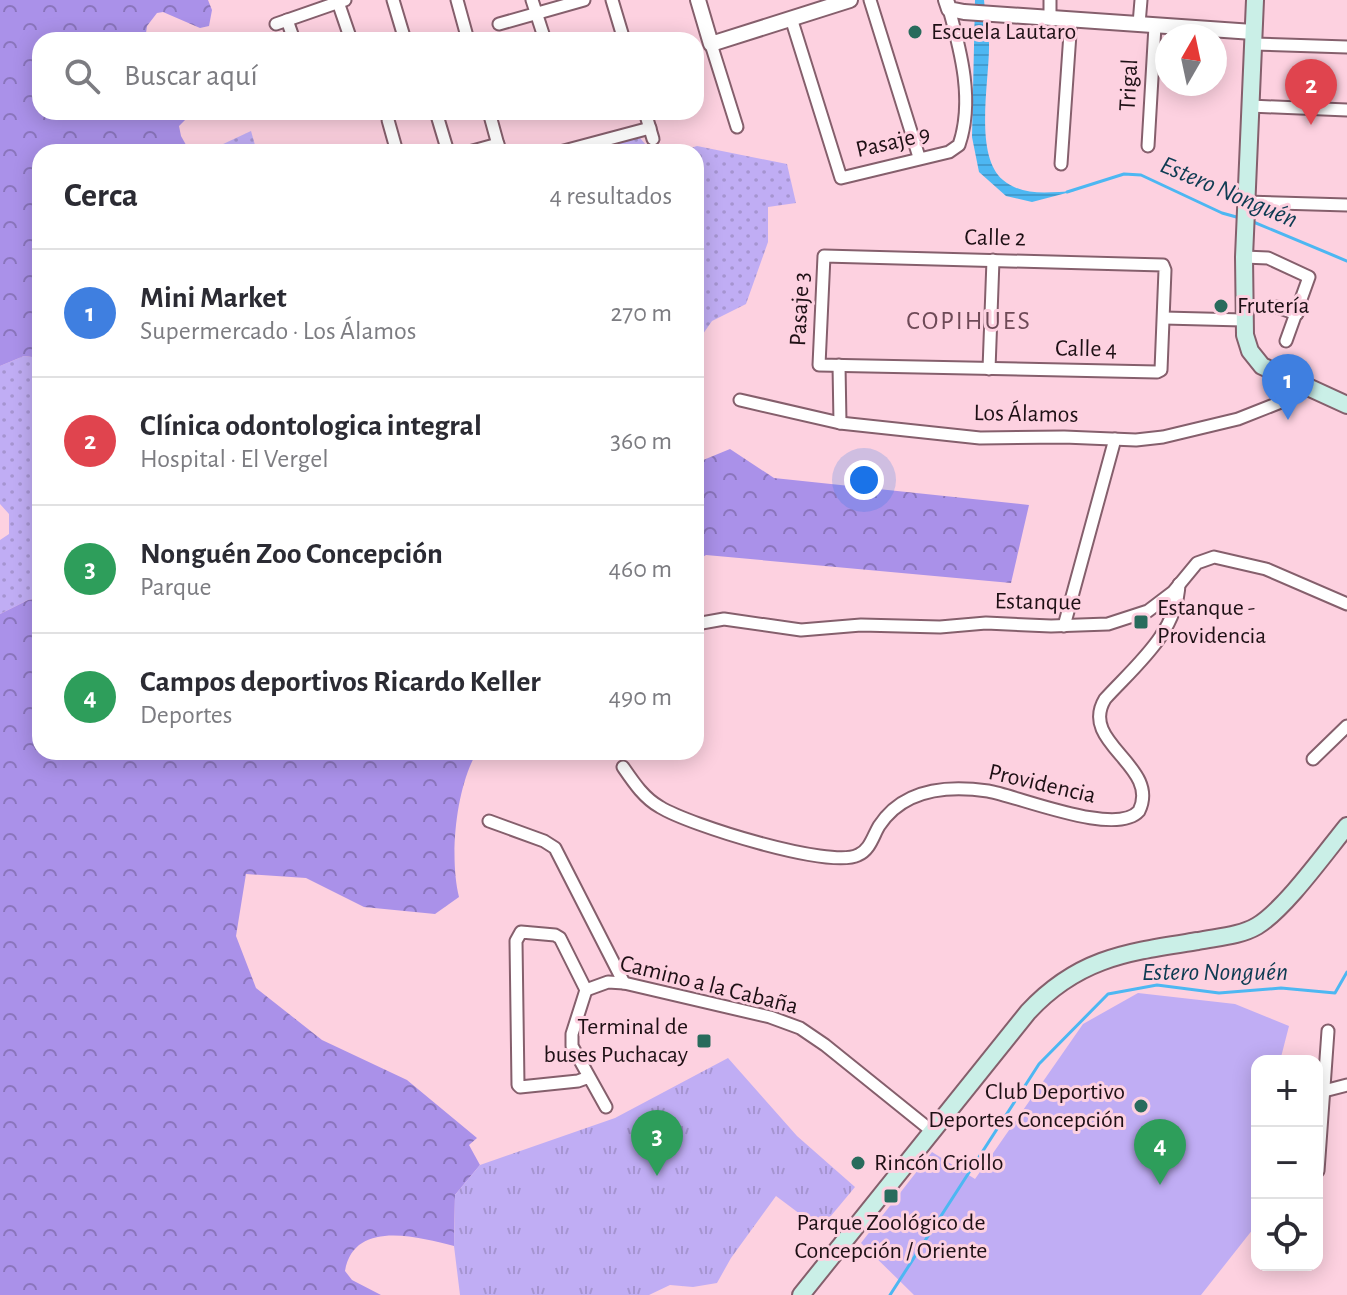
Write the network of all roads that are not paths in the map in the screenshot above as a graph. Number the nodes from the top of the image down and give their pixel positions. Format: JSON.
{"nodes":[{"id":1,"x":393,"y":0,"type":"edge"},
{"id":2,"x":457,"y":0,"type":"edge"},
{"id":3,"x":532,"y":0,"type":"edge"},
{"id":4,"x":584,"y":0,"type":"edge"},
{"id":5,"x":612,"y":0,"type":"edge"},
{"id":6,"x":698,"y":0,"type":"edge"},
{"id":7,"x":850,"y":0,"type":"edge"},
{"id":8,"x":870,"y":0,"type":"edge"},
{"id":9,"x":1050,"y":0,"type":"edge"},
{"id":10,"x":1141,"y":0,"type":"edge"},
{"id":11,"x":1255,"y":0,"type":"edge"},
{"id":12,"x":342,"y":1,"type":"edge"},
{"id":13,"x":959,"y":6,"type":"edge"},
{"id":14,"x":537,"y":15,"type":"junction"},
{"id":15,"x":791,"y":18,"type":"junction"},
{"id":16,"x":1050,"y":18,"type":"junction"},
{"id":17,"x":1071,"y":19,"type":"junction"},
{"id":18,"x":499,"y":24,"type":"dead end"},
{"id":19,"x":1147,"y":25,"type":"junction"},
{"id":20,"x":288,"y":32,"type":"edge"},
{"id":21,"x":349,"y":32,"type":"edge"},
{"id":22,"x":403,"y":32,"type":"edge"},
{"id":23,"x":466,"y":32,"type":"edge"},
{"id":24,"x":542,"y":32,"type":"edge"},
{"id":25,"x":622,"y":32,"type":"edge"},
{"id":26,"x":1253,"y":38,"type":"junction"},
{"id":27,"x":711,"y":44,"type":"junction"},
{"id":28,"x":1347,"y":47,"type":"edge"},
{"id":29,"x":1250,"y":106,"type":"junction"},
{"id":30,"x":1347,"y":110,"type":"edge"},
{"id":31,"x":388,"y":120,"type":"dead end"},
{"id":32,"x":438,"y":120,"type":"edge"},
{"id":33,"x":491,"y":120,"type":"edge"},
{"id":34,"x":647,"y":120,"type":"edge"},
{"id":35,"x":737,"y":127,"type":"dead end"},
{"id":36,"x":395,"y":144,"type":"edge"},
{"id":37,"x":446,"y":144,"type":"edge"},
{"id":38,"x":498,"y":144,"type":"edge"},
{"id":39,"x":600,"y":144,"type":"edge"},
{"id":40,"x":1148,"y":146,"type":"dead end"},
{"id":41,"x":919,"y":157,"type":"junction"},
{"id":42,"x":1061,"y":164,"type":"dead end"},
{"id":43,"x":1246,"y":205,"type":"junction"},
{"id":44,"x":1347,"y":205,"type":"edge"},
{"id":45,"x":824,"y":256,"type":"joint"},
{"id":46,"x":1244,"y":257,"type":"junction"},
{"id":47,"x":993,"y":260,"type":"junction"},
{"id":48,"x":1277,"y":307,"type":"dead end"},
{"id":49,"x":1297,"y":314,"type":"junction"},
{"id":50,"x":1164,"y":318,"type":"junction"},
{"id":51,"x":1243,"y":320,"type":"junction"},
{"id":52,"x":1286,"y":341,"type":"dead end"},
{"id":53,"x":819,"y":365,"type":"joint"},
{"id":54,"x":839,"y":365,"type":"junction"},
{"id":55,"x":989,"y":369,"type":"junction"},
{"id":56,"x":1304,"y":386,"type":"junction"},
{"id":57,"x":740,"y":400,"type":"dead end"},
{"id":58,"x":1347,"y":405,"type":"edge"},
{"id":59,"x":840,"y":423,"type":"junction"},
{"id":60,"x":1115,"y":439,"type":"junction"},
{"id":61,"x":1179,"y":584,"type":"junction"},
{"id":62,"x":1347,"y":604,"type":"edge"},
{"id":63,"x":704,"y":623,"type":"edge"},
{"id":64,"x":1064,"y":626,"type":"junction"},
{"id":65,"x":1347,"y":726,"type":"edge"},
{"id":66,"x":1313,"y":759,"type":"dead end"},
{"id":67,"x":623,"y":767,"type":"dead end"},
{"id":68,"x":489,"y":821,"type":"dead end"},
{"id":69,"x":1347,"y":826,"type":"edge"},
{"id":70,"x":624,"y":983,"type":"junction"},
{"id":71,"x":586,"y":990,"type":"junction"},
{"id":72,"x":1328,"y":1031,"type":"dead end"},
{"id":73,"x":589,"y":1077,"type":"junction"},
{"id":74,"x":1347,"y":1085,"type":"edge"},
{"id":75,"x":1324,"y":1091,"type":"junction"},
{"id":76,"x":606,"y":1107,"type":"dead end"},
{"id":77,"x":1321,"y":1127,"type":"edge"},
{"id":78,"x":933,"y":1132,"type":"junction"},
{"id":79,"x":801,"y":1295,"type":"edge"}],
"edges":[{"from":1,"to":22,"type":"street"},
{"from":2,"to":23,"type":"street"},
{"from":3,"to":14,"type":"street"},
{"from":4,"to":14,"type":"street"},
{"from":5,"to":25,"type":"street"},
{"from":6,"to":27,"type":"street"},
{"from":7,"to":15,"type":"street"},
{"from":8,"to":41,"type":"street"},
{"from":9,"to":16,"type":"street"},
{"from":10,"to":19,"type":"street","name":"Trigal"},
{"from":11,"to":26,"type":"main road"},
{"from":12,"to":20,"type":"street"},
{"from":12,"to":21,"type":"street"},
{"from":13,"to":16,"type":"street"},
{"from":13,"to":41,"type":"street","name":"Pasaje 9"},
{"from":14,"to":18,"type":"street"},
{"from":14,"to":24,"type":"street"},
{"from":15,"to":27,"type":"street"},
{"from":15,"to":41,"type":"street","name":"Pasaje 9"},
{"from":16,"to":17,"type":"street"},
{"from":17,"to":19,"type":"street"},
{"from":17,"to":42,"type":"street"},
{"from":19,"to":26,"type":"street"},
{"from":19,"to":40,"type":"street","name":"Trigal"},
{"from":26,"to":28,"type":"street"},
{"from":26,"to":29,"type":"main road"},
{"from":27,"to":35,"type":"street"},
{"from":29,"to":30,"type":"street"},
{"from":29,"to":43,"type":"main road"},
{"from":31,"to":36,"type":"street"},
{"from":32,"to":37,"type":"street"},
{"from":33,"to":38,"type":"street"},
{"from":34,"to":39,"type":"street"},
{"from":43,"to":44,"type":"street"},
{"from":43,"to":46,"type":"main road"},
{"from":45,"to":47,"type":"street","name":"Calle 2"},
{"from":45,"to":53,"type":"street","name":"Pasaje 3"},
{"from":46,"to":49,"type":"street"},
{"from":46,"to":51,"type":"main road"},
{"from":47,"to":50,"type":"street","name":"Calle 2"},
{"from":47,"to":55,"type":"street"},
{"from":48,"to":49,"type":"street"},
{"from":49,"to":52,"type":"street"},
{"from":50,"to":51,"type":"street"},
{"from":50,"to":55,"type":"street","name":"Calle 4"},
{"from":51,"to":56,"type":"main road"},
{"from":53,"to":54,"type":"street","name":"Calle 4"},
{"from":54,"to":55,"type":"street","name":"Calle 4"},
{"from":54,"to":59,"type":"street","name":"Pasaje 3"},
{"from":56,"to":58,"type":"main road"},
{"from":56,"to":60,"type":"street","name":"Los Álamos"},
{"from":57,"to":59,"type":"street","name":"Los Álamos"},
{"from":59,"to":60,"type":"street","name":"Los Álamos"},
{"from":60,"to":64,"type":"street"},
{"from":61,"to":62,"type":"street","name":"Estanque"},
{"from":61,"to":64,"type":"street","name":"Estanque"},
{"from":61,"to":67,"type":"street","name":"Providencia"},
{"from":63,"to":64,"type":"street","name":"Estanque"},
{"from":65,"to":66,"type":"street"},
{"from":68,"to":70,"type":"street"},
{"from":69,"to":78,"type":"main road"},
{"from":70,"to":71,"type":"street","name":"Camino a la Cabaña"},
{"from":70,"to":78,"type":"street","name":"Camino a la Cabaña"},
{"from":71,"to":73,"type":"street"},
{"from":71,"to":73,"type":"street"},
{"from":72,"to":75,"type":"street"},
{"from":73,"to":76,"type":"street"},
{"from":74,"to":75,"type":"street"},
{"from":75,"to":77,"type":"street"},
{"from":78,"to":79,"type":"main road"}]}
